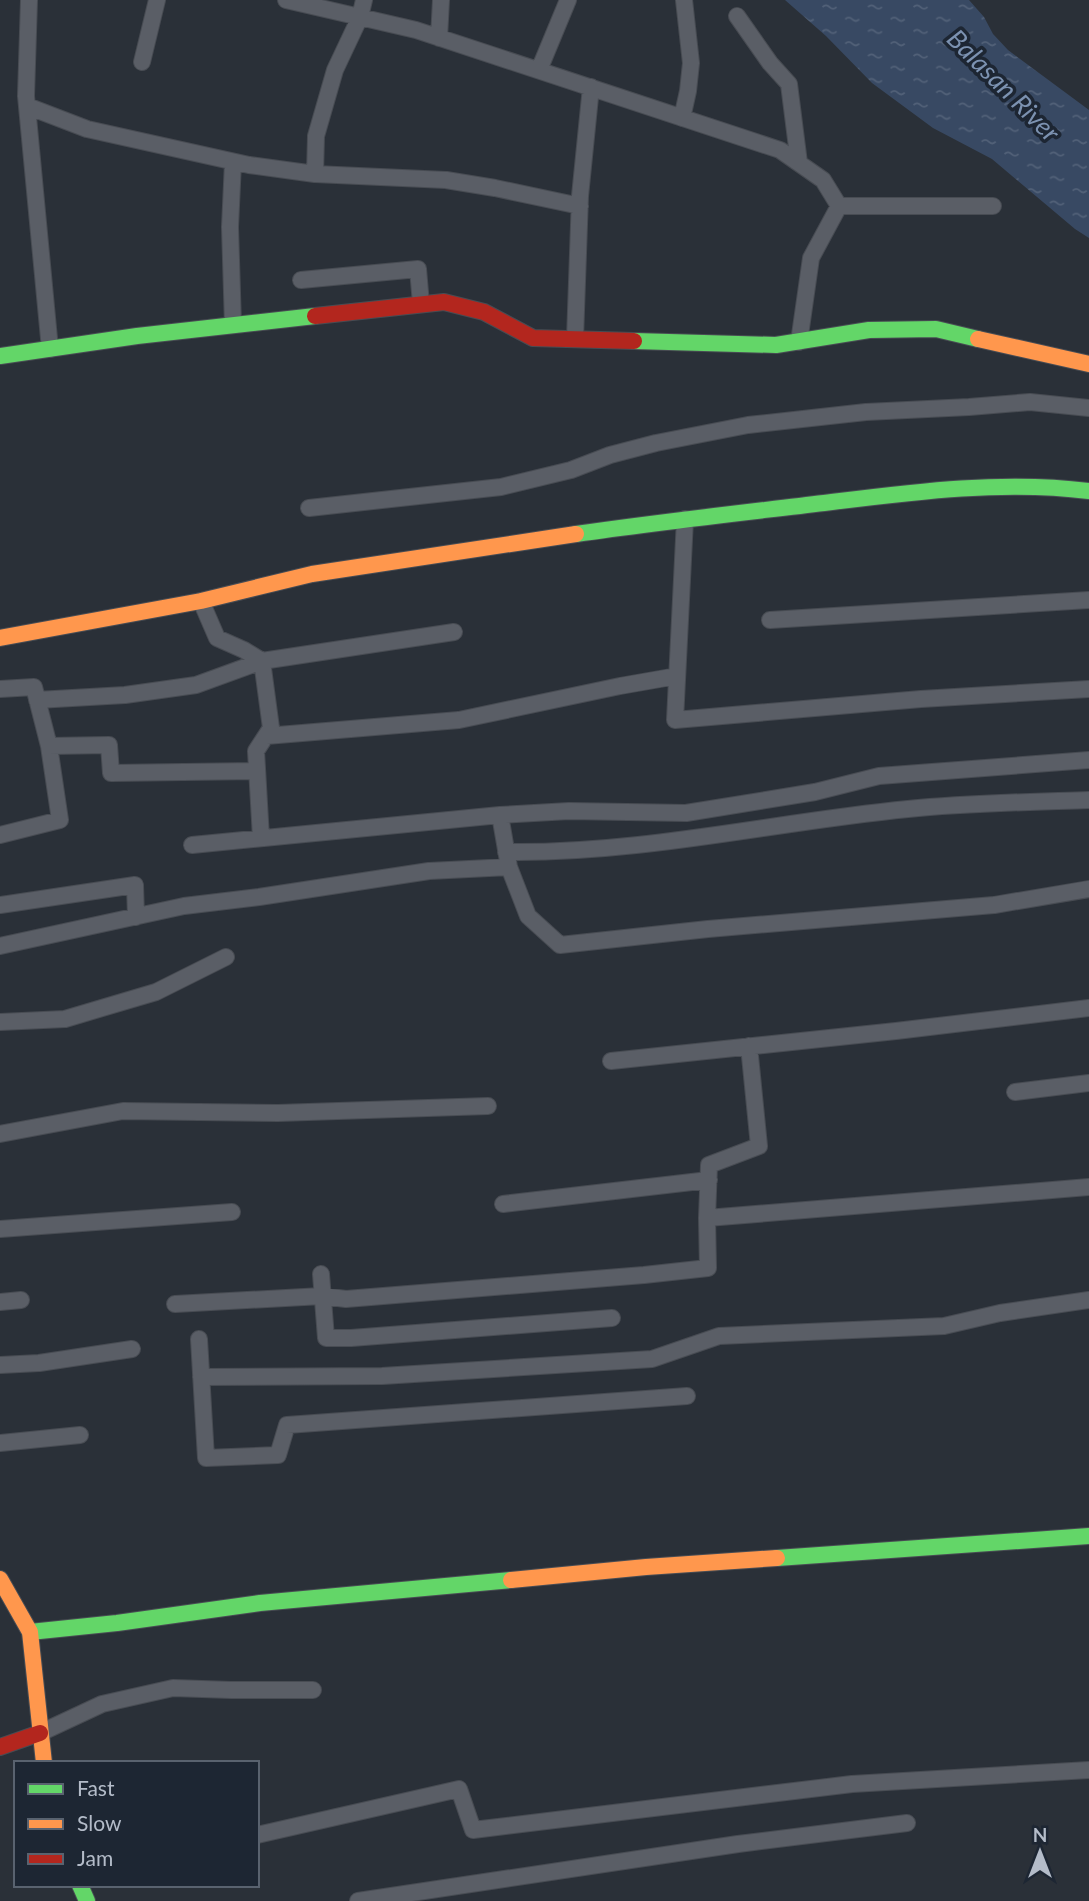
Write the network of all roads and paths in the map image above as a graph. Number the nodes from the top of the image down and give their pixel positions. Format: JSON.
{"nodes":[{"id":1,"x":29,"y":0,"type":"edge"},
{"id":2,"x":157,"y":0,"type":"edge"},
{"id":3,"x":286,"y":0,"type":"edge"},
{"id":4,"x":364,"y":0,"type":"edge"},
{"id":5,"x":441,"y":0,"type":"edge"},
{"id":6,"x":568,"y":0,"type":"edge"},
{"id":7,"x":684,"y":0,"type":"edge"},
{"id":8,"x":737,"y":16,"type":"dead end"},
{"id":9,"x":360,"y":17,"type":"junction"},
{"id":10,"x":439,"y":38,"type":"junction"},
{"id":11,"x":142,"y":62,"type":"dead end"},
{"id":12,"x":539,"y":71,"type":"junction"},
{"id":13,"x":591,"y":87,"type":"junction"},
{"id":14,"x":27,"y":106,"type":"junction"},
{"id":15,"x":682,"y":118,"type":"junction"},
{"id":16,"x":233,"y":162,"type":"junction"},
{"id":17,"x":799,"y":163,"type":"junction"},
{"id":18,"x":315,"y":174,"type":"junction"},
{"id":19,"x":580,"y":206,"type":"junction"},
{"id":20,"x":839,"y":206,"type":"junction"},
{"id":21,"x":993,"y":206,"type":"dead end"},
{"id":22,"x":301,"y":280,"type":"dead end"},
{"id":23,"x":421,"y":304,"type":"junction"},
{"id":24,"x":233,"y":325,"type":"junction"},
{"id":25,"x":575,"y":339,"type":"junction"},
{"id":26,"x":799,"y":342,"type":"junction"},
{"id":27,"x":50,"y":349,"type":"junction"},
{"id":28,"x":0,"y":356,"type":"edge"},
{"id":29,"x":1089,"y":363,"type":"edge"},
{"id":30,"x":1089,"y":408,"type":"edge"},
{"id":31,"x":1089,"y":491,"type":"edge"},
{"id":32,"x":309,"y":508,"type":"dead end"},
{"id":33,"x":685,"y":519,"type":"junction"},
{"id":34,"x":1089,"y":600,"type":"edge"},
{"id":35,"x":201,"y":601,"type":"junction"},
{"id":36,"x":770,"y":620,"type":"dead end"},
{"id":37,"x":454,"y":632,"type":"dead end"},
{"id":38,"x":0,"y":638,"type":"edge"},
{"id":39,"x":262,"y":662,"type":"junction"},
{"id":40,"x":677,"y":676,"type":"junction"},
{"id":41,"x":1089,"y":688,"type":"edge"},
{"id":42,"x":0,"y":689,"type":"edge"},
{"id":43,"x":37,"y":700,"type":"junction"},
{"id":44,"x":265,"y":736,"type":"junction"},
{"id":45,"x":49,"y":746,"type":"junction"},
{"id":46,"x":1089,"y":760,"type":"edge"},
{"id":47,"x":257,"y":771,"type":"junction"},
{"id":48,"x":1089,"y":800,"type":"edge"},
{"id":49,"x":500,"y":815,"type":"junction"},
{"id":50,"x":0,"y":835,"type":"edge"},
{"id":51,"x":261,"y":838,"type":"junction"},
{"id":52,"x":192,"y":845,"type":"dead end"},
{"id":53,"x":508,"y":859,"type":"junction"},
{"id":54,"x":1089,"y":889,"type":"edge"},
{"id":55,"x":0,"y":905,"type":"edge"},
{"id":56,"x":136,"y":917,"type":"junction"},
{"id":57,"x":0,"y":946,"type":"edge"},
{"id":58,"x":226,"y":957,"type":"dead end"},
{"id":59,"x":1089,"y":1008,"type":"edge"},
{"id":60,"x":0,"y":1022,"type":"edge"},
{"id":61,"x":750,"y":1046,"type":"junction"},
{"id":62,"x":611,"y":1060,"type":"dead end"},
{"id":63,"x":1089,"y":1083,"type":"edge"},
{"id":64,"x":1015,"y":1092,"type":"dead end"},
{"id":65,"x":488,"y":1106,"type":"dead end"},
{"id":66,"x":0,"y":1134,"type":"edge"},
{"id":67,"x":709,"y":1180,"type":"junction"},
{"id":68,"x":1089,"y":1187,"type":"edge"},
{"id":69,"x":503,"y":1204,"type":"dead end"},
{"id":70,"x":232,"y":1212,"type":"dead end"},
{"id":71,"x":707,"y":1218,"type":"junction"},
{"id":72,"x":0,"y":1229,"type":"edge"},
{"id":73,"x":321,"y":1274,"type":"dead end"},
{"id":74,"x":322,"y":1296,"type":"junction"},
{"id":75,"x":21,"y":1300,"type":"dead end"},
{"id":76,"x":1089,"y":1300,"type":"edge"},
{"id":77,"x":0,"y":1302,"type":"edge"},
{"id":78,"x":175,"y":1304,"type":"dead end"},
{"id":79,"x":612,"y":1318,"type":"dead end"},
{"id":80,"x":199,"y":1339,"type":"dead end"},
{"id":81,"x":132,"y":1349,"type":"dead end"},
{"id":82,"x":0,"y":1365,"type":"edge"},
{"id":83,"x":201,"y":1377,"type":"junction"},
{"id":84,"x":687,"y":1396,"type":"dead end"},
{"id":85,"x":80,"y":1435,"type":"dead end"},
{"id":86,"x":0,"y":1443,"type":"edge"},
{"id":87,"x":1089,"y":1536,"type":"edge"},
{"id":88,"x":1,"y":1582,"type":"edge"},
{"id":89,"x":30,"y":1632,"type":"junction"},
{"id":90,"x":313,"y":1690,"type":"dead end"},
{"id":91,"x":40,"y":1733,"type":"junction"},
{"id":92,"x":0,"y":1747,"type":"edge"},
{"id":93,"x":44,"y":1761,"type":"edge"},
{"id":94,"x":1089,"y":1770,"type":"edge"},
{"id":95,"x":907,"y":1823,"type":"dead end"},
{"id":96,"x":259,"y":1835,"type":"edge"},
{"id":97,"x":358,"y":1901,"type":"edge"}],
"edges":[{"from":1,"to":14,"type":"street"},
{"from":2,"to":11,"type":"street"},
{"from":3,"to":9,"type":"street"},
{"from":4,"to":9,"type":"street"},
{"from":5,"to":10,"type":"street"},
{"from":6,"to":12,"type":"street"},
{"from":7,"to":15,"type":"street"},
{"from":8,"to":17,"type":"street"},
{"from":9,"to":10,"type":"street"},
{"from":9,"to":18,"type":"street"},
{"from":10,"to":12,"type":"street"},
{"from":12,"to":13,"type":"street"},
{"from":13,"to":15,"type":"street"},
{"from":13,"to":19,"type":"street"},
{"from":14,"to":16,"type":"street"},
{"from":14,"to":27,"type":"street"},
{"from":15,"to":17,"type":"street"},
{"from":16,"to":18,"type":"street"},
{"from":16,"to":24,"type":"street"},
{"from":17,"to":20,"type":"street"},
{"from":18,"to":19,"type":"street"},
{"from":19,"to":25,"type":"street"},
{"from":20,"to":21,"type":"street"},
{"from":20,"to":26,"type":"street"},
{"from":22,"to":23,"type":"street"},
{"from":23,"to":24,"type":"street"},
{"from":23,"to":25,"type":"street"},
{"from":24,"to":27,"type":"street"},
{"from":25,"to":26,"type":"street"},
{"from":26,"to":29,"type":"street"},
{"from":27,"to":28,"type":"street"},
{"from":30,"to":32,"type":"street"},
{"from":31,"to":33,"type":"street"},
{"from":33,"to":35,"type":"street"},
{"from":33,"to":40,"type":"street"},
{"from":34,"to":36,"type":"street"},
{"from":35,"to":38,"type":"street"},
{"from":35,"to":39,"type":"street"},
{"from":37,"to":39,"type":"street"},
{"from":39,"to":43,"type":"street"},
{"from":39,"to":44,"type":"street"},
{"from":40,"to":41,"type":"street"},
{"from":40,"to":44,"type":"street"},
{"from":42,"to":43,"type":"street"},
{"from":43,"to":45,"type":"street"},
{"from":44,"to":47,"type":"street"},
{"from":45,"to":47,"type":"street"},
{"from":45,"to":50,"type":"street"},
{"from":46,"to":49,"type":"street"},
{"from":47,"to":51,"type":"street"},
{"from":48,"to":53,"type":"street"},
{"from":49,"to":51,"type":"street"},
{"from":49,"to":53,"type":"street"},
{"from":51,"to":52,"type":"street"},
{"from":53,"to":54,"type":"street"},
{"from":53,"to":56,"type":"street"},
{"from":55,"to":56,"type":"street"},
{"from":56,"to":57,"type":"street"},
{"from":58,"to":60,"type":"street"},
{"from":59,"to":61,"type":"street"},
{"from":61,"to":62,"type":"street"},
{"from":61,"to":67,"type":"street"},
{"from":63,"to":64,"type":"street"},
{"from":65,"to":66,"type":"street"},
{"from":67,"to":69,"type":"street"},
{"from":67,"to":71,"type":"street"},
{"from":68,"to":71,"type":"street"},
{"from":70,"to":72,"type":"street"},
{"from":71,"to":74,"type":"street"},
{"from":73,"to":74,"type":"street"},
{"from":74,"to":78,"type":"street"},
{"from":74,"to":79,"type":"street"},
{"from":75,"to":77,"type":"street"},
{"from":76,"to":83,"type":"street"},
{"from":80,"to":83,"type":"street"},
{"from":81,"to":82,"type":"street"},
{"from":83,"to":84,"type":"street"},
{"from":85,"to":86,"type":"street"},
{"from":87,"to":89,"type":"street"},
{"from":88,"to":89,"type":"street"},
{"from":89,"to":91,"type":"street"},
{"from":90,"to":91,"type":"street"},
{"from":91,"to":92,"type":"street"},
{"from":91,"to":93,"type":"street"},
{"from":94,"to":96,"type":"street"},
{"from":95,"to":97,"type":"street"}]}
